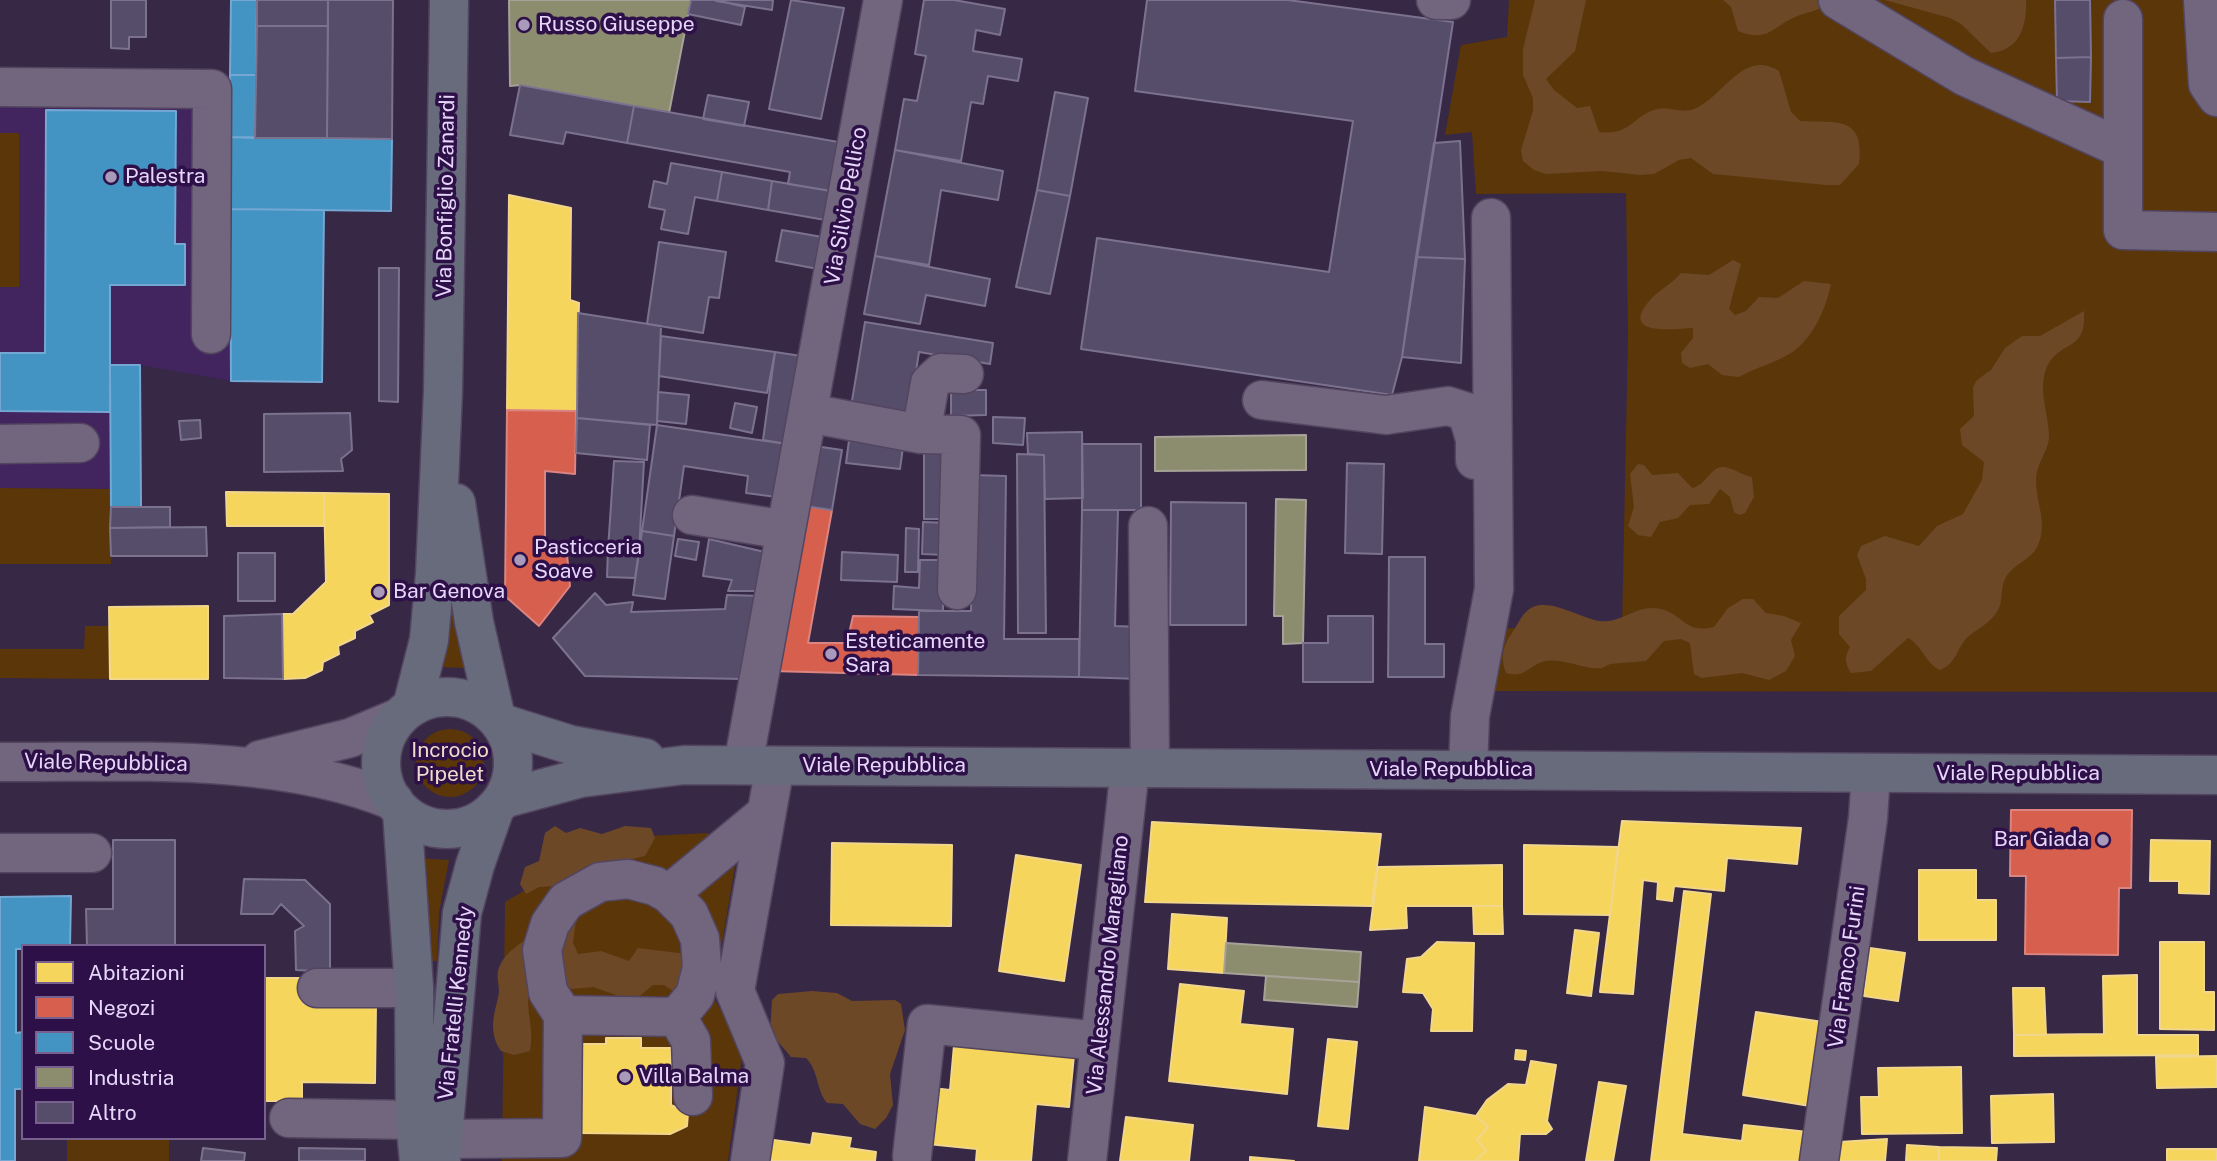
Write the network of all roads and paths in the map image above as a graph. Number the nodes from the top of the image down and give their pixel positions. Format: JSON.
{"nodes":[{"id":1,"x":449,"y":0,"type":"edge"},
{"id":2,"x":884,"y":0,"type":"edge"},
{"id":3,"x":1436,"y":0,"type":"edge"},
{"id":4,"x":1451,"y":0,"type":"edge"},
{"id":5,"x":2203,"y":0,"type":"edge"},
{"id":6,"x":1844,"y":1,"type":"edge"},
{"id":7,"x":2123,"y":19,"type":"dead end"},
{"id":8,"x":0,"y":87,"type":"edge"},
{"id":9,"x":2217,"y":97,"type":"edge"},
{"id":10,"x":2123,"y":149,"type":"junction"},
{"id":11,"x":1491,"y":218,"type":"dead end"},
{"id":12,"x":2217,"y":232,"type":"edge"},
{"id":13,"x":211,"y":334,"type":"dead end"},
{"id":14,"x":964,"y":374,"type":"dead end"},
{"id":15,"x":443,"y":391,"type":"junction"},
{"id":16,"x":1262,"y":400,"type":"dead end"},
{"id":17,"x":808,"y":413,"type":"junction"},
{"id":18,"x":921,"y":434,"type":"junction"},
{"id":19,"x":80,"y":443,"type":"dead end"},
{"id":20,"x":0,"y":444,"type":"edge"},
{"id":21,"x":692,"y":515,"type":"dead end"},
{"id":22,"x":1148,"y":526,"type":"dead end"},
{"id":23,"x":786,"y":530,"type":"junction"},
{"id":24,"x":957,"y":590,"type":"dead end"},
{"id":25,"x":1483,"y":646,"type":"junction"},
{"id":26,"x":405,"y":712,"type":"junction"},
{"id":27,"x":499,"y":720,"type":"junction"},
{"id":28,"x":0,"y":762,"type":"edge"},
{"id":29,"x":213,"y":765,"type":"junction"},
{"id":30,"x":684,"y":765,"type":"junction"},
{"id":31,"x":759,"y":766,"type":"junction"},
{"id":32,"x":1140,"y":768,"type":"junction"},
{"id":33,"x":1468,"y":770,"type":"junction"},
{"id":34,"x":1871,"y":773,"type":"junction"},
{"id":35,"x":2217,"y":775,"type":"edge"},
{"id":36,"x":499,"y":804,"type":"junction"},
{"id":37,"x":398,"y":806,"type":"junction"},
{"id":38,"x":764,"y":815,"type":"junction"},
{"id":39,"x":0,"y":853,"type":"edge"},
{"id":40,"x":92,"y":853,"type":"dead end"},
{"id":41,"x":669,"y":894,"type":"junction"},
{"id":42,"x":317,"y":988,"type":"dead end"},
{"id":43,"x":414,"y":988,"type":"junction"},
{"id":44,"x":563,"y":1015,"type":"junction"},
{"id":45,"x":677,"y":1017,"type":"junction"},
{"id":46,"x":1100,"y":1041,"type":"junction"},
{"id":47,"x":693,"y":1096,"type":"dead end"},
{"id":48,"x":289,"y":1118,"type":"dead end"},
{"id":49,"x":430,"y":1145,"type":"edge"},
{"id":50,"x":912,"y":1156,"type":"dead end"},
{"id":51,"x":750,"y":1161,"type":"edge"},
{"id":52,"x":1087,"y":1161,"type":"edge"},
{"id":53,"x":1819,"y":1161,"type":"edge"}],
"edges":[{"from":1,"to":15,"type":"main road","name":"Via Bonfiglio Zanardi"},
{"from":2,"to":17,"type":"street","name":"Via Silvio Pellico"},
{"from":3,"to":4,"type":"street"},
{"from":5,"to":9,"type":"street"},
{"from":6,"to":10,"type":"street"},
{"from":7,"to":10,"type":"street"},
{"from":8,"to":13,"type":"street"},
{"from":10,"to":12,"type":"street"},
{"from":11,"to":25,"type":"street"},
{"from":14,"to":18,"type":"street"},
{"from":15,"to":26,"type":"main road","name":"Via Bonfiglio Zanardi"},
{"from":15,"to":27,"type":"main road","name":"Via Bonfiglio Zanardi"},
{"from":16,"to":25,"type":"street"},
{"from":17,"to":18,"type":"street"},
{"from":17,"to":23,"type":"street","name":"Via Silvio Pellico"},
{"from":18,"to":24,"type":"street"},
{"from":19,"to":20,"type":"street"},
{"from":21,"to":23,"type":"street"},
{"from":22,"to":32,"type":"street","name":"Via Alessandro Maragliano"},
{"from":23,"to":31,"type":"street","name":"Via Silvio Pellico"},
{"from":25,"to":33,"type":"street"},
{"from":26,"to":27,"type":"main road"},
{"from":26,"to":29,"type":"street","name":"Viale Repubblica"},
{"from":26,"to":37,"type":"main road","name":"Via Bonfiglio Zanardi"},
{"from":27,"to":30,"type":"main road","name":"Viale Repubblica"},
{"from":27,"to":36,"type":"main road","name":"Via Bonfiglio Zanardi"},
{"from":28,"to":29,"type":"street","name":"Viale Repubblica"},
{"from":29,"to":37,"type":"street","name":"Viale Repubblica"},
{"from":30,"to":31,"type":"main road","name":"Viale Repubblica"},
{"from":30,"to":36,"type":"main road","name":"Viale Repubblica"},
{"from":31,"to":32,"type":"main road","name":"Viale Repubblica"},
{"from":31,"to":38,"type":"street","name":"Via Silvio Pellico"},
{"from":32,"to":33,"type":"main road","name":"Viale Repubblica"},
{"from":32,"to":46,"type":"street","name":"Via Alessandro Maragliano"},
{"from":33,"to":34,"type":"main road","name":"Viale Repubblica"},
{"from":34,"to":35,"type":"main road","name":"Viale Repubblica"},
{"from":34,"to":53,"type":"street","name":"Via Franco Furini"},
{"from":36,"to":37,"type":"main road"},
{"from":36,"to":49,"type":"main road","name":"Via Fratelli Kennedy"},
{"from":37,"to":43,"type":"main road","name":"Via Fratelli Kennedy"},
{"from":38,"to":41,"type":"street"},
{"from":38,"to":51,"type":"street","name":"Via Silvio Pellico"},
{"from":39,"to":40,"type":"street"},
{"from":41,"to":44,"type":"street"},
{"from":41,"to":45,"type":"street"},
{"from":42,"to":43,"type":"street"},
{"from":43,"to":49,"type":"main road","name":"Via Fratelli Kennedy"},
{"from":44,"to":45,"type":"street"},
{"from":44,"to":49,"type":"street"},
{"from":45,"to":47,"type":"street"},
{"from":46,"to":50,"type":"street"},
{"from":46,"to":52,"type":"street","name":"Via Alessandro Maragliano"},
{"from":48,"to":49,"type":"street"}]}
